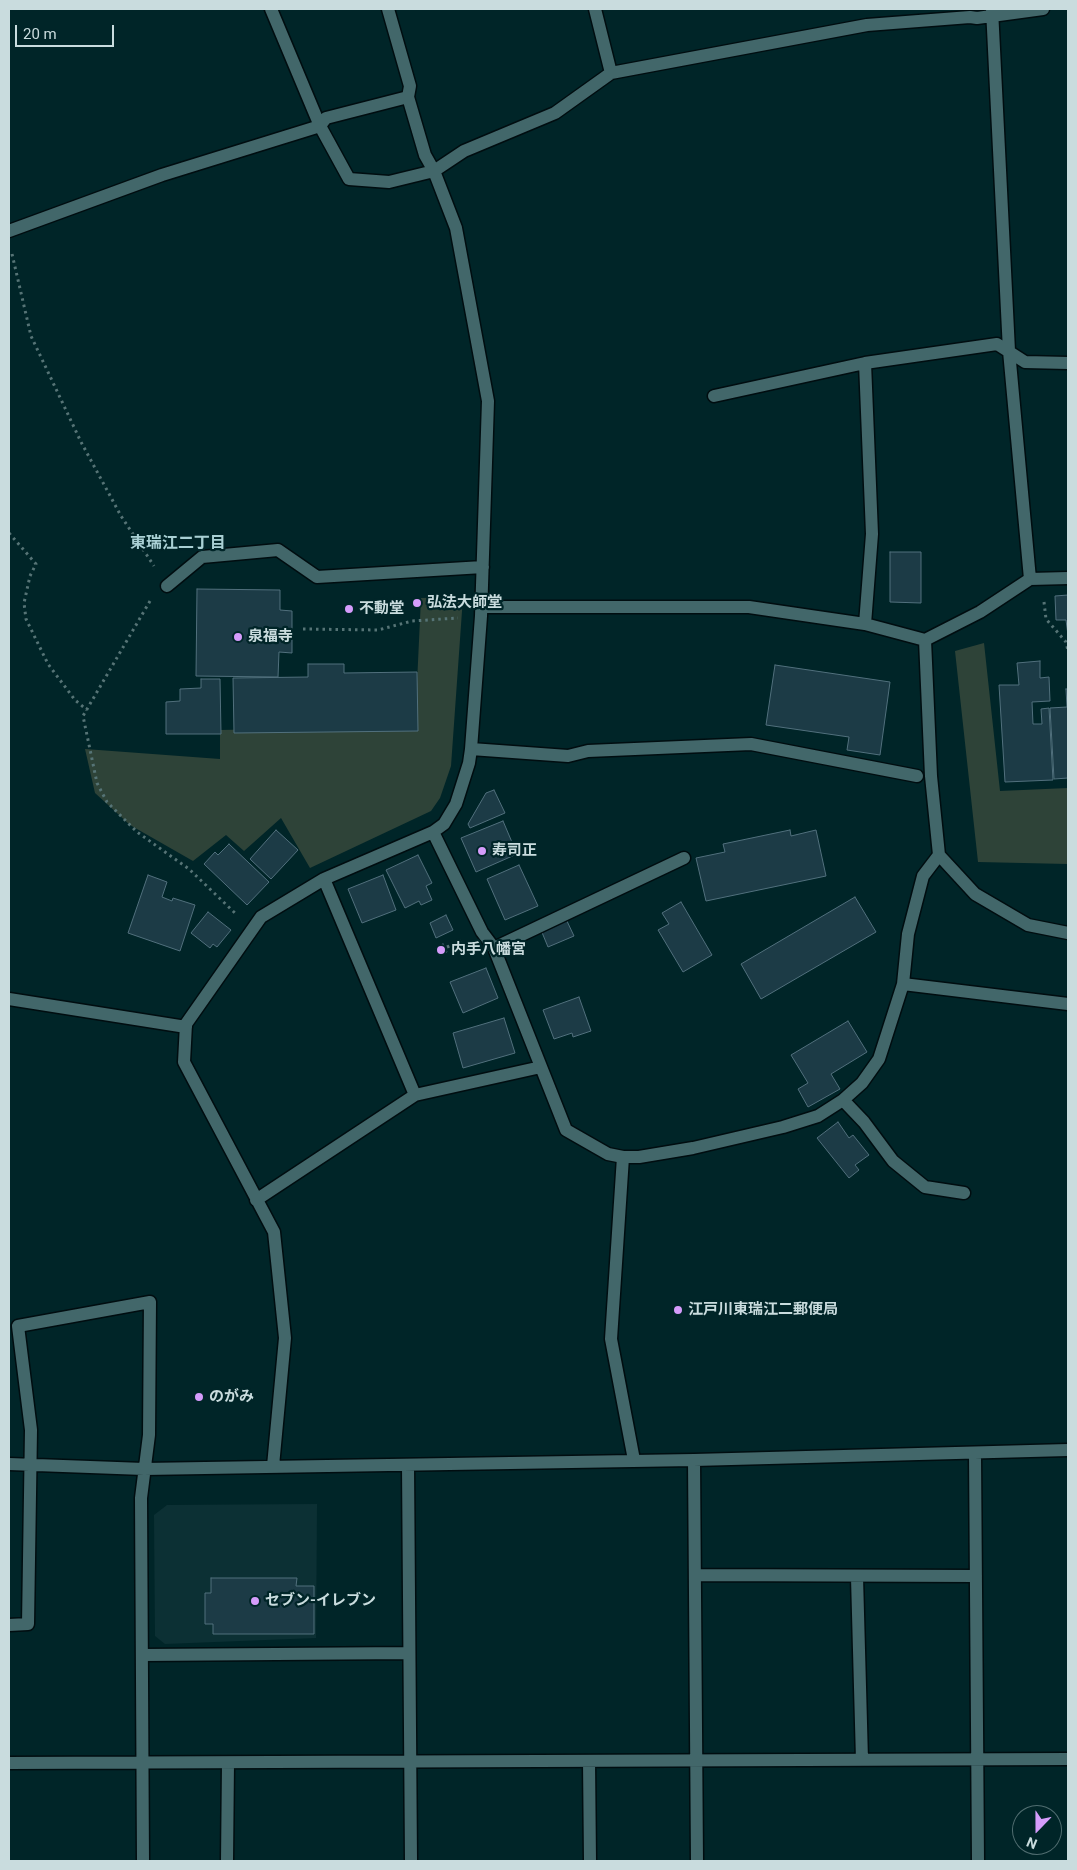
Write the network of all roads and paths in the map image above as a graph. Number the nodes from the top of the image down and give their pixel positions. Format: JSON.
{"nodes":[{"id":1,"x":271,"y":9,"type":"edge"},
{"id":2,"x":388,"y":9,"type":"edge"},
{"id":3,"x":595,"y":9,"type":"edge"},
{"id":4,"x":1043,"y":9,"type":"edge"},
{"id":5,"x":993,"y":12,"type":"edge"},
{"id":6,"x":611,"y":73,"type":"junction"},
{"id":7,"x":408,"y":97,"type":"junction"},
{"id":8,"x":320,"y":126,"type":"junction"},
{"id":9,"x":434,"y":171,"type":"junction"},
{"id":10,"x":9,"y":231,"type":"edge"},
{"id":11,"x":11,"y":248,"type":"dead end"},
{"id":12,"x":1009,"y":351,"type":"junction"},
{"id":13,"x":1068,"y":362,"type":"edge"},
{"id":14,"x":865,"y":363,"type":"junction"},
{"id":15,"x":714,"y":396,"type":"dead end"},
{"id":16,"x":9,"y":533,"type":"edge"},
{"id":17,"x":483,"y":567,"type":"junction"},
{"id":18,"x":1068,"y":578,"type":"edge"},
{"id":19,"x":1036,"y":579,"type":"junction"},
{"id":20,"x":167,"y":586,"type":"junction"},
{"id":21,"x":481,"y":612,"type":"junction"},
{"id":22,"x":865,"y":624,"type":"junction"},
{"id":23,"x":303,"y":629,"type":"dead end"},
{"id":24,"x":925,"y":640,"type":"junction"},
{"id":25,"x":1068,"y":651,"type":"edge"},
{"id":26,"x":87,"y":710,"type":"junction"},
{"id":27,"x":471,"y":750,"type":"junction"},
{"id":28,"x":918,"y":776,"type":"dead end"},
{"id":29,"x":433,"y":832,"type":"junction"},
{"id":30,"x":939,"y":855,"type":"junction"},
{"id":31,"x":684,"y":858,"type":"dead end"},
{"id":32,"x":324,"y":879,"type":"junction"},
{"id":33,"x":252,"y":930,"type":"junction"},
{"id":34,"x":1068,"y":933,"type":"edge"},
{"id":35,"x":494,"y":948,"type":"junction"},
{"id":36,"x":903,"y":984,"type":"junction"},
{"id":37,"x":9,"y":999,"type":"edge"},
{"id":38,"x":1068,"y":1004,"type":"edge"},
{"id":39,"x":186,"y":1027,"type":"junction"},
{"id":40,"x":541,"y":1067,"type":"junction"},
{"id":41,"x":416,"y":1095,"type":"junction"},
{"id":42,"x":844,"y":1100,"type":"junction"},
{"id":43,"x":623,"y":1156,"type":"junction"},
{"id":44,"x":964,"y":1193,"type":"dead end"},
{"id":45,"x":256,"y":1200,"type":"junction"},
{"id":46,"x":1068,"y":1450,"type":"edge"},
{"id":47,"x":975,"y":1454,"type":"junction"},
{"id":48,"x":634,"y":1460,"type":"junction"},
{"id":49,"x":694,"y":1460,"type":"junction"},
{"id":50,"x":9,"y":1464,"type":"edge"},
{"id":51,"x":408,"y":1465,"type":"junction"},
{"id":52,"x":273,"y":1466,"type":"junction"},
{"id":53,"x":29,"y":1467,"type":"junction"},
{"id":54,"x":144,"y":1469,"type":"junction"},
{"id":55,"x":696,"y":1575,"type":"junction"},
{"id":56,"x":976,"y":1576,"type":"junction"},
{"id":57,"x":857,"y":1577,"type":"junction"},
{"id":58,"x":9,"y":1625,"type":"edge"},
{"id":59,"x":409,"y":1653,"type":"junction"},
{"id":60,"x":143,"y":1655,"type":"junction"},
{"id":61,"x":978,"y":1759,"type":"junction"},
{"id":62,"x":1068,"y":1759,"type":"edge"},
{"id":63,"x":862,"y":1760,"type":"junction"},
{"id":64,"x":589,"y":1761,"type":"junction"},
{"id":65,"x":696,"y":1761,"type":"junction"},
{"id":66,"x":228,"y":1762,"type":"junction"},
{"id":67,"x":410,"y":1762,"type":"junction"},
{"id":68,"x":143,"y":1763,"type":"junction"},
{"id":69,"x":9,"y":1764,"type":"edge"},
{"id":70,"x":143,"y":1861,"type":"edge"},
{"id":71,"x":227,"y":1861,"type":"edge"},
{"id":72,"x":411,"y":1861,"type":"edge"},
{"id":73,"x":590,"y":1861,"type":"edge"},
{"id":74,"x":697,"y":1861,"type":"edge"},
{"id":75,"x":978,"y":1861,"type":"edge"}],
"edges":[{"from":1,"to":8,"type":"street"},
{"from":2,"to":7,"type":"street"},
{"from":3,"to":6,"type":"street"},
{"from":4,"to":5,"type":"street"},
{"from":5,"to":6,"type":"street"},
{"from":5,"to":12,"type":"street"},
{"from":6,"to":9,"type":"street"},
{"from":7,"to":8,"type":"street"},
{"from":7,"to":9,"type":"street"},
{"from":8,"to":9,"type":"street"},
{"from":8,"to":10,"type":"street"},
{"from":9,"to":17,"type":"street"},
{"from":11,"to":20,"type":"path"},
{"from":12,"to":13,"type":"street"},
{"from":12,"to":14,"type":"street"},
{"from":12,"to":19,"type":"street"},
{"from":14,"to":15,"type":"street"},
{"from":14,"to":22,"type":"street"},
{"from":16,"to":26,"type":"path"},
{"from":17,"to":20,"type":"street"},
{"from":17,"to":21,"type":"street"},
{"from":18,"to":19,"type":"street"},
{"from":19,"to":24,"type":"street"},
{"from":19,"to":25,"type":"path"},
{"from":20,"to":26,"type":"path"},
{"from":21,"to":22,"type":"street"},
{"from":21,"to":23,"type":"path"},
{"from":21,"to":27,"type":"street"},
{"from":22,"to":24,"type":"street"},
{"from":24,"to":30,"type":"street"},
{"from":26,"to":33,"type":"path"},
{"from":27,"to":28,"type":"street"},
{"from":27,"to":29,"type":"street"},
{"from":29,"to":32,"type":"street"},
{"from":29,"to":35,"type":"street"},
{"from":30,"to":34,"type":"street"},
{"from":30,"to":36,"type":"street"},
{"from":31,"to":35,"type":"street"},
{"from":32,"to":33,"type":"street"},
{"from":32,"to":41,"type":"street"},
{"from":33,"to":39,"type":"street"},
{"from":35,"to":40,"type":"street"},
{"from":36,"to":38,"type":"street"},
{"from":36,"to":42,"type":"street"},
{"from":37,"to":39,"type":"street"},
{"from":39,"to":45,"type":"street"},
{"from":40,"to":41,"type":"street"},
{"from":40,"to":43,"type":"street"},
{"from":41,"to":45,"type":"street"},
{"from":42,"to":43,"type":"street"},
{"from":42,"to":44,"type":"street"},
{"from":43,"to":48,"type":"street"},
{"from":45,"to":52,"type":"street"},
{"from":46,"to":47,"type":"street"},
{"from":47,"to":49,"type":"street"},
{"from":47,"to":56,"type":"street"},
{"from":48,"to":49,"type":"street"},
{"from":48,"to":51,"type":"street"},
{"from":49,"to":55,"type":"street"},
{"from":50,"to":53,"type":"street"},
{"from":51,"to":52,"type":"street"},
{"from":51,"to":59,"type":"street"},
{"from":52,"to":54,"type":"street"},
{"from":53,"to":54,"type":"street"},
{"from":53,"to":54,"type":"street"},
{"from":53,"to":58,"type":"street"},
{"from":54,"to":60,"type":"street"},
{"from":55,"to":57,"type":"street"},
{"from":55,"to":65,"type":"street"},
{"from":56,"to":57,"type":"street"},
{"from":56,"to":61,"type":"street"},
{"from":57,"to":63,"type":"street"},
{"from":59,"to":60,"type":"street"},
{"from":59,"to":67,"type":"street"},
{"from":60,"to":68,"type":"street"},
{"from":61,"to":62,"type":"street"},
{"from":61,"to":63,"type":"street"},
{"from":61,"to":75,"type":"street"},
{"from":63,"to":65,"type":"street"},
{"from":64,"to":65,"type":"street"},
{"from":64,"to":67,"type":"street"},
{"from":64,"to":73,"type":"street"},
{"from":65,"to":74,"type":"street"},
{"from":66,"to":67,"type":"street"},
{"from":66,"to":68,"type":"street"},
{"from":66,"to":71,"type":"street"},
{"from":67,"to":72,"type":"street"},
{"from":68,"to":69,"type":"street"},
{"from":68,"to":70,"type":"street"}]}
